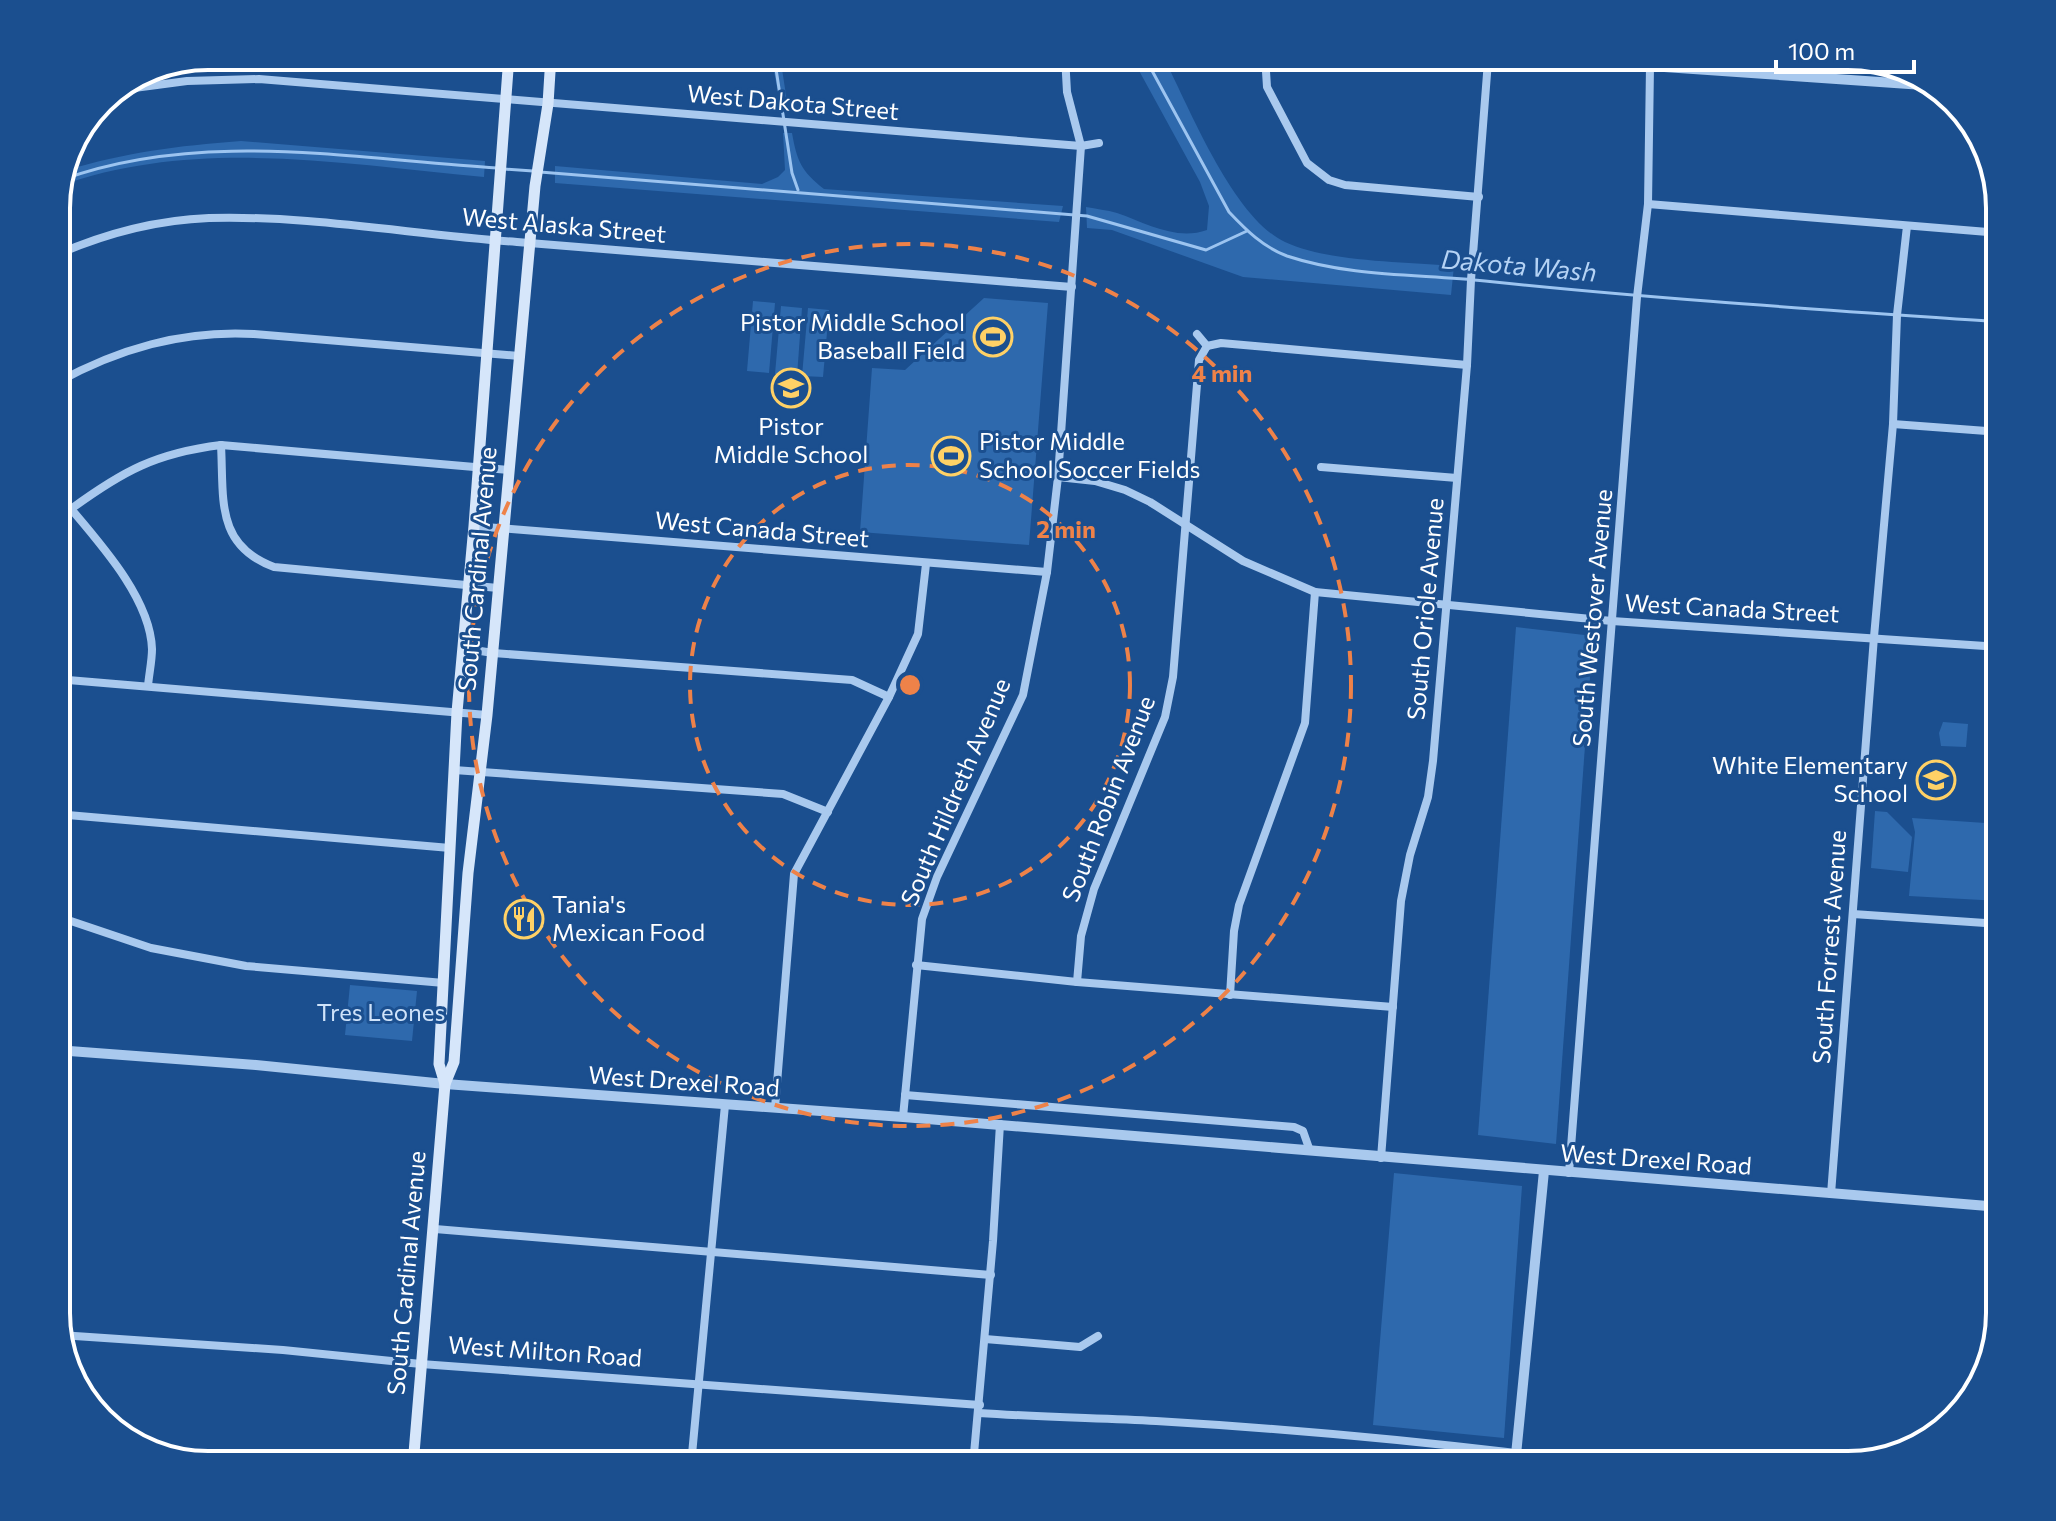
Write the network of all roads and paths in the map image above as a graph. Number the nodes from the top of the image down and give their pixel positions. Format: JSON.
{"nodes":[{"id":1,"x":508,"y":70,"type":"edge"},
{"id":2,"x":550,"y":70,"type":"edge"},
{"id":3,"x":1066,"y":70,"type":"edge"},
{"id":4,"x":1266,"y":70,"type":"edge"},
{"id":5,"x":1487,"y":70,"type":"edge"},
{"id":6,"x":1650,"y":70,"type":"edge"},
{"id":7,"x":1708,"y":70,"type":"edge"},
{"id":8,"x":1909,"y":84,"type":"edge"},
{"id":9,"x":144,"y":87,"type":"edge"},
{"id":10,"x":506,"y":101,"type":"junction"},
{"id":11,"x":548,"y":104,"type":"junction"},
{"id":12,"x":1099,"y":143,"type":"dead end"},
{"id":13,"x":1081,"y":146,"type":"junction"},
{"id":14,"x":1479,"y":197,"type":"junction"},
{"id":15,"x":1648,"y":204,"type":"junction"},
{"id":16,"x":1907,"y":226,"type":"junction"},
{"id":17,"x":1986,"y":232,"type":"edge"},
{"id":18,"x":494,"y":241,"type":"junction"},
{"id":19,"x":530,"y":243,"type":"junction"},
{"id":20,"x":70,"y":249,"type":"edge"},
{"id":21,"x":1072,"y":287,"type":"junction"},
{"id":22,"x":1197,"y":334,"type":"dead end"},
{"id":23,"x":1207,"y":346,"type":"junction"},
{"id":24,"x":486,"y":353,"type":"junction"},
{"id":25,"x":519,"y":356,"type":"junction"},
{"id":26,"x":1467,"y":365,"type":"junction"},
{"id":27,"x":70,"y":375,"type":"edge"},
{"id":28,"x":1893,"y":424,"type":"junction"},
{"id":29,"x":1986,"y":431,"type":"edge"},
{"id":30,"x":221,"y":445,"type":"junction"},
{"id":31,"x":1321,"y":467,"type":"dead end"},
{"id":32,"x":477,"y":468,"type":"junction"},
{"id":33,"x":509,"y":470,"type":"junction"},
{"id":34,"x":1058,"y":477,"type":"junction"},
{"id":35,"x":1457,"y":478,"type":"junction"},
{"id":36,"x":71,"y":509,"type":"joint"},
{"id":37,"x":1185,"y":524,"type":"junction"},
{"id":38,"x":474,"y":526,"type":"junction"},
{"id":39,"x":504,"y":529,"type":"junction"},
{"id":40,"x":926,"y":564,"type":"junction"},
{"id":41,"x":1047,"y":572,"type":"junction"},
{"id":42,"x":468,"y":585,"type":"junction"},
{"id":43,"x":498,"y":588,"type":"junction"},
{"id":44,"x":1315,"y":592,"type":"junction"},
{"id":45,"x":1445,"y":606,"type":"junction"},
{"id":46,"x":1612,"y":621,"type":"junction"},
{"id":47,"x":1874,"y":637,"type":"junction"},
{"id":48,"x":1986,"y":646,"type":"edge"},
{"id":49,"x":462,"y":648,"type":"junction"},
{"id":50,"x":493,"y":653,"type":"junction"},
{"id":51,"x":70,"y":680,"type":"edge"},
{"id":52,"x":148,"y":686,"type":"junction"},
{"id":53,"x":889,"y":697,"type":"junction"},
{"id":54,"x":457,"y":712,"type":"junction"},
{"id":55,"x":487,"y":715,"type":"junction"},
{"id":56,"x":454,"y":770,"type":"junction"},
{"id":57,"x":479,"y":772,"type":"junction"},
{"id":58,"x":828,"y":812,"type":"junction"},
{"id":59,"x":70,"y":815,"type":"edge"},
{"id":60,"x":450,"y":848,"type":"junction"},
{"id":61,"x":1853,"y":914,"type":"junction"},
{"id":62,"x":70,"y":921,"type":"edge"},
{"id":63,"x":1986,"y":923,"type":"edge"},
{"id":64,"x":916,"y":965,"type":"junction"},
{"id":65,"x":1077,"y":982,"type":"junction"},
{"id":66,"x":444,"y":983,"type":"junction"},
{"id":67,"x":1230,"y":995,"type":"junction"},
{"id":68,"x":1393,"y":1007,"type":"junction"},
{"id":69,"x":70,"y":1051,"type":"edge"},
{"id":70,"x":445,"y":1084,"type":"junction"},
{"id":71,"x":905,"y":1095,"type":"junction"},
{"id":72,"x":725,"y":1105,"type":"junction"},
{"id":73,"x":775,"y":1108,"type":"junction"},
{"id":74,"x":903,"y":1117,"type":"junction"},
{"id":75,"x":1000,"y":1124,"type":"junction"},
{"id":76,"x":1310,"y":1151,"type":"junction"},
{"id":77,"x":1381,"y":1158,"type":"junction"},
{"id":78,"x":1544,"y":1171,"type":"junction"},
{"id":79,"x":1569,"y":1173,"type":"junction"},
{"id":80,"x":1831,"y":1194,"type":"junction"},
{"id":81,"x":1986,"y":1206,"type":"edge"},
{"id":82,"x":435,"y":1229,"type":"junction"},
{"id":83,"x":709,"y":1251,"type":"junction"},
{"id":84,"x":991,"y":1275,"type":"junction"},
{"id":85,"x":73,"y":1336,"type":"edge"},
{"id":86,"x":1098,"y":1336,"type":"dead end"},
{"id":87,"x":985,"y":1339,"type":"junction"},
{"id":88,"x":421,"y":1364,"type":"junction"},
{"id":89,"x":698,"y":1383,"type":"junction"},
{"id":90,"x":979,"y":1409,"type":"junction"},
{"id":91,"x":414,"y":1451,"type":"edge"},
{"id":92,"x":692,"y":1451,"type":"edge"},
{"id":93,"x":974,"y":1451,"type":"edge"},
{"id":94,"x":1474,"y":1451,"type":"edge"},
{"id":95,"x":1517,"y":1451,"type":"edge"}],
"edges":[{"from":1,"to":10,"type":"main road","name":"South Cardinal Avenue"},
{"from":2,"to":11,"type":"main road","name":"South Cardinal Avenue"},
{"from":3,"to":13,"type":"street","name":"South Hildreth Avenue"},
{"from":4,"to":14,"type":"street"},
{"from":5,"to":14,"type":"street","name":"South Oriole Avenue"},
{"from":6,"to":15,"type":"street","name":"South Westover Avenue"},
{"from":7,"to":8,"type":"street"},
{"from":9,"to":10,"type":"street","name":"West Dakota Street"},
{"from":10,"to":11,"type":"street","name":"West Dakota Street"},
{"from":10,"to":18,"type":"main road","name":"South Cardinal Avenue"},
{"from":11,"to":13,"type":"street","name":"West Dakota Street"},
{"from":11,"to":19,"type":"main road","name":"South Cardinal Avenue"},
{"from":12,"to":13,"type":"street","name":"West Dakota Street"},
{"from":13,"to":21,"type":"street","name":"South Hildreth Avenue"},
{"from":14,"to":26,"type":"street","name":"South Oriole Avenue"},
{"from":15,"to":16,"type":"street"},
{"from":15,"to":46,"type":"street","name":"South Westover Avenue"},
{"from":16,"to":17,"type":"street"},
{"from":16,"to":28,"type":"street","name":"South Forrest Avenue"},
{"from":18,"to":19,"type":"street","name":"West Alaska Street"},
{"from":18,"to":20,"type":"street","name":"West Alaska Street"},
{"from":18,"to":24,"type":"main road","name":"South Cardinal Avenue"},
{"from":19,"to":21,"type":"street","name":"West Alaska Street"},
{"from":19,"to":25,"type":"main road","name":"South Cardinal Avenue"},
{"from":21,"to":34,"type":"street","name":"South Hildreth Avenue"},
{"from":22,"to":23,"type":"street"},
{"from":23,"to":26,"type":"street"},
{"from":23,"to":37,"type":"street","name":"South Robin Avenue"},
{"from":24,"to":25,"type":"street"},
{"from":24,"to":27,"type":"street"},
{"from":24,"to":32,"type":"main road","name":"South Cardinal Avenue"},
{"from":25,"to":33,"type":"main road","name":"South Cardinal Avenue"},
{"from":26,"to":35,"type":"street","name":"South Oriole Avenue"},
{"from":28,"to":29,"type":"street"},
{"from":28,"to":47,"type":"street","name":"South Forrest Avenue"},
{"from":30,"to":32,"type":"street"},
{"from":30,"to":36,"type":"street"},
{"from":30,"to":42,"type":"street"},
{"from":31,"to":35,"type":"street"},
{"from":32,"to":33,"type":"street"},
{"from":32,"to":38,"type":"main road","name":"South Cardinal Avenue"},
{"from":33,"to":39,"type":"main road","name":"South Cardinal Avenue"},
{"from":34,"to":37,"type":"street","name":"West Canada Street"},
{"from":34,"to":41,"type":"street","name":"South Hildreth Avenue"},
{"from":35,"to":45,"type":"street","name":"South Oriole Avenue"},
{"from":36,"to":52,"type":"street"},
{"from":37,"to":44,"type":"street","name":"West Canada Street"},
{"from":37,"to":65,"type":"street","name":"South Robin Avenue"},
{"from":38,"to":39,"type":"street","name":"West Canada Street"},
{"from":38,"to":42,"type":"main road","name":"South Cardinal Avenue"},
{"from":39,"to":40,"type":"street","name":"West Canada Street"},
{"from":39,"to":43,"type":"main road","name":"South Cardinal Avenue"},
{"from":40,"to":41,"type":"street","name":"West Canada Street"},
{"from":40,"to":53,"type":"street"},
{"from":41,"to":64,"type":"street","name":"South Hildreth Avenue"},
{"from":42,"to":43,"type":"street"},
{"from":42,"to":49,"type":"main road","name":"South Cardinal Avenue"},
{"from":43,"to":50,"type":"main road","name":"South Cardinal Avenue"},
{"from":44,"to":45,"type":"street","name":"West Canada Street"},
{"from":44,"to":67,"type":"street"},
{"from":45,"to":46,"type":"street","name":"West Canada Street"},
{"from":45,"to":68,"type":"street","name":"South Oriole Avenue"},
{"from":46,"to":47,"type":"street","name":"West Canada Street"},
{"from":46,"to":79,"type":"street","name":"South Westover Avenue"},
{"from":47,"to":48,"type":"street","name":"West Canada Street"},
{"from":47,"to":61,"type":"street","name":"South Forrest Avenue"},
{"from":49,"to":50,"type":"street"},
{"from":49,"to":54,"type":"main road","name":"South Cardinal Avenue"},
{"from":50,"to":53,"type":"street"},
{"from":50,"to":55,"type":"main road","name":"South Cardinal Avenue"},
{"from":51,"to":52,"type":"street"},
{"from":52,"to":54,"type":"street"},
{"from":53,"to":58,"type":"street"},
{"from":54,"to":55,"type":"street"},
{"from":54,"to":56,"type":"main road","name":"South Cardinal Avenue"},
{"from":55,"to":57,"type":"main road","name":"South Cardinal Avenue"},
{"from":56,"to":57,"type":"street"},
{"from":56,"to":60,"type":"main road","name":"South Cardinal Avenue"},
{"from":57,"to":58,"type":"street"},
{"from":57,"to":70,"type":"main road","name":"South Cardinal Avenue"},
{"from":58,"to":73,"type":"street"},
{"from":59,"to":60,"type":"street"},
{"from":60,"to":66,"type":"main road","name":"South Cardinal Avenue"},
{"from":61,"to":63,"type":"street"},
{"from":61,"to":80,"type":"street","name":"South Forrest Avenue"},
{"from":62,"to":66,"type":"street"},
{"from":64,"to":65,"type":"street"},
{"from":64,"to":71,"type":"street","name":"South Hildreth Avenue"},
{"from":65,"to":67,"type":"street"},
{"from":66,"to":70,"type":"main road","name":"South Cardinal Avenue"},
{"from":67,"to":68,"type":"street"},
{"from":68,"to":77,"type":"street","name":"South Oriole Avenue"},
{"from":69,"to":70,"type":"street","name":"West Drexel Road"},
{"from":70,"to":72,"type":"street","name":"West Drexel Road"},
{"from":70,"to":82,"type":"main road","name":"South Cardinal Avenue"},
{"from":71,"to":74,"type":"street","name":"South Hildreth Avenue"},
{"from":71,"to":76,"type":"street"},
{"from":72,"to":73,"type":"street","name":"West Drexel Road"},
{"from":72,"to":83,"type":"street"},
{"from":73,"to":74,"type":"street","name":"West Drexel Road"},
{"from":74,"to":75,"type":"street","name":"West Drexel Road"},
{"from":75,"to":76,"type":"street","name":"West Drexel Road"},
{"from":75,"to":84,"type":"street"},
{"from":76,"to":77,"type":"street","name":"West Drexel Road"},
{"from":77,"to":78,"type":"street","name":"West Drexel Road"},
{"from":78,"to":79,"type":"street","name":"West Drexel Road"},
{"from":78,"to":95,"type":"street"},
{"from":79,"to":80,"type":"street","name":"West Drexel Road"},
{"from":80,"to":81,"type":"street","name":"West Drexel Road"},
{"from":82,"to":83,"type":"street"},
{"from":82,"to":88,"type":"main road","name":"South Cardinal Avenue"},
{"from":83,"to":84,"type":"street"},
{"from":83,"to":89,"type":"street"},
{"from":84,"to":87,"type":"street"},
{"from":85,"to":88,"type":"street","name":"West Milton Road"},
{"from":86,"to":87,"type":"street"},
{"from":87,"to":90,"type":"street"},
{"from":88,"to":89,"type":"street","name":"West Milton Road"},
{"from":88,"to":91,"type":"main road","name":"South Cardinal Avenue"},
{"from":89,"to":90,"type":"street","name":"West Milton Road"},
{"from":89,"to":92,"type":"street"},
{"from":90,"to":93,"type":"street"},
{"from":90,"to":94,"type":"street","name":"West Milton Road"}]}
